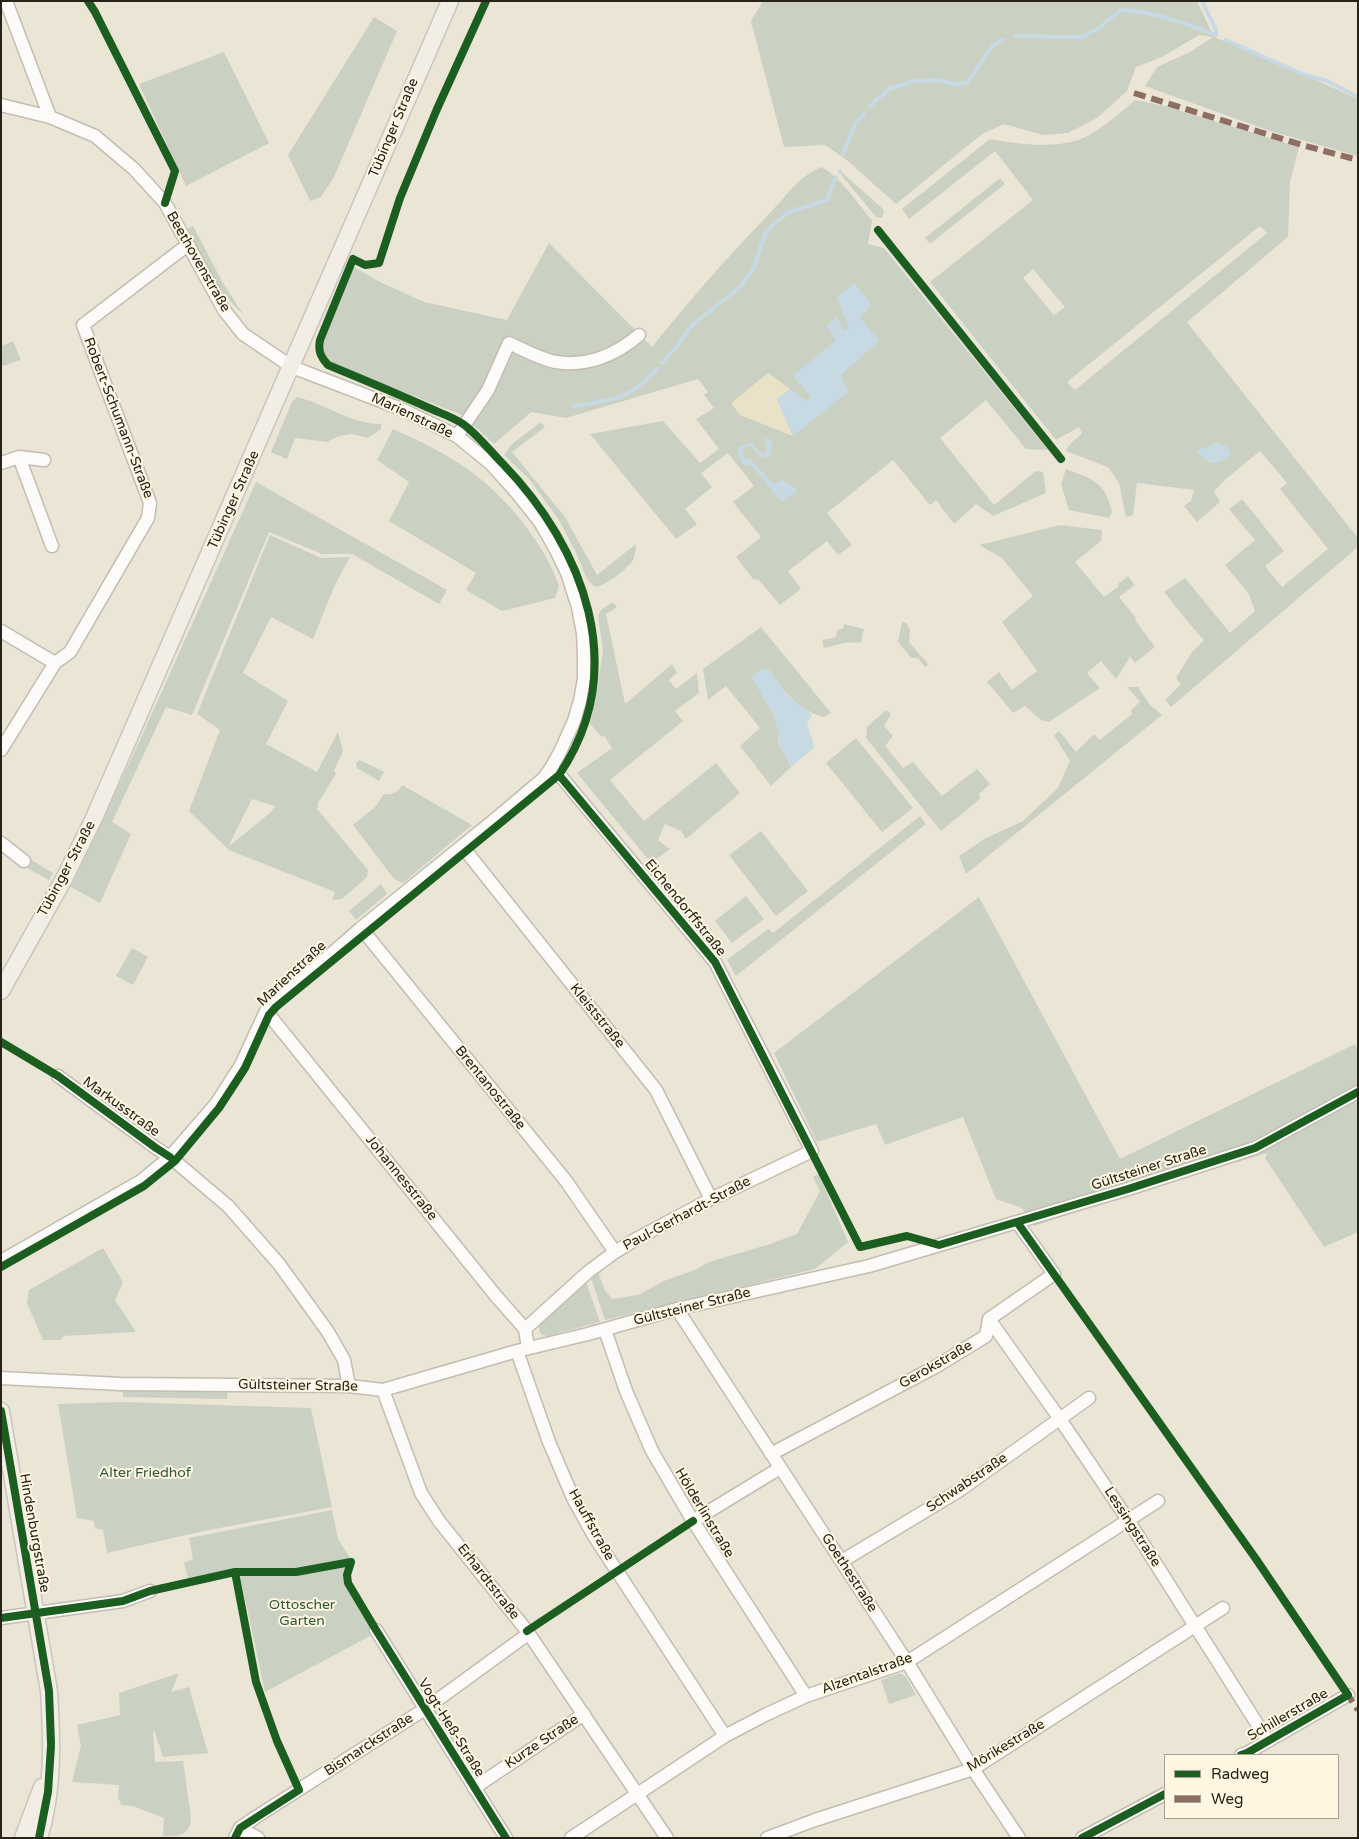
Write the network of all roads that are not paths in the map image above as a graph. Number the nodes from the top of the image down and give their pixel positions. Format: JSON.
{"nodes":[{"id":1,"x":6,"y":1,"type":"edge"},
{"id":2,"x":450,"y":1,"type":"edge"},
{"id":3,"x":1,"y":105,"type":"edge"},
{"id":4,"x":50,"y":117,"type":"junction"},
{"id":5,"x":189,"y":246,"type":"junction"},
{"id":6,"x":639,"y":336,"type":"dead end"},
{"id":7,"x":292,"y":367,"type":"junction"},
{"id":8,"x":457,"y":436,"type":"junction"},
{"id":9,"x":19,"y":457,"type":"junction"},
{"id":10,"x":44,"y":460,"type":"dead end"},
{"id":11,"x":1,"y":464,"type":"edge"},
{"id":12,"x":52,"y":546,"type":"dead end"},
{"id":13,"x":1,"y":631,"type":"edge"},
{"id":14,"x":55,"y":663,"type":"junction"},
{"id":15,"x":1,"y":750,"type":"edge"},
{"id":16,"x":552,"y":768,"type":"junction"},
{"id":17,"x":1,"y":843,"type":"edge"},
{"id":18,"x":462,"y":846,"type":"junction"},
{"id":19,"x":24,"y":861,"type":"dead end"},
{"id":20,"x":361,"y":928,"type":"junction"},
{"id":21,"x":1,"y":990,"type":"edge"},
{"id":22,"x":266,"y":1011,"type":"junction"},
{"id":23,"x":58,"y":1076,"type":"dead end"},
{"id":24,"x":1358,"y":1092,"type":"edge"},
{"id":25,"x":812,"y":1151,"type":"joint"},
{"id":26,"x":170,"y":1157,"type":"junction"},
{"id":27,"x":712,"y":1199,"type":"junction"},
{"id":28,"x":1018,"y":1222,"type":"junction"},
{"id":29,"x":615,"y":1252,"type":"junction"},
{"id":30,"x":1,"y":1260,"type":"edge"},
{"id":31,"x":677,"y":1309,"type":"junction"},
{"id":32,"x":989,"y":1318,"type":"junction"},
{"id":33,"x":525,"y":1329,"type":"junction"},
{"id":34,"x":605,"y":1330,"type":"junction"},
{"id":35,"x":523,"y":1350,"type":"junction"},
{"id":36,"x":1,"y":1378,"type":"edge"},
{"id":37,"x":349,"y":1386,"type":"junction"},
{"id":38,"x":383,"y":1390,"type":"junction"},
{"id":39,"x":1089,"y":1398,"type":"dead end"},
{"id":40,"x":1,"y":1411,"type":"edge"},
{"id":41,"x":1060,"y":1419,"type":"junction"},
{"id":42,"x":771,"y":1454,"type":"junction"},
{"id":43,"x":780,"y":1468,"type":"junction"},
{"id":44,"x":1158,"y":1501,"type":"dead end"},
{"id":45,"x":1128,"y":1520,"type":"junction"},
{"id":46,"x":693,"y":1522,"type":"junction"},
{"id":47,"x":842,"y":1561,"type":"junction"},
{"id":48,"x":150,"y":1590,"type":"dead end"},
{"id":49,"x":1223,"y":1608,"type":"dead end"},
{"id":50,"x":36,"y":1615,"type":"junction"},
{"id":51,"x":1,"y":1618,"type":"edge"},
{"id":52,"x":1195,"y":1626,"type":"junction"},
{"id":53,"x":376,"y":1630,"type":"dead end"},
{"id":54,"x":528,"y":1634,"type":"junction"},
{"id":55,"x":908,"y":1662,"type":"junction"},
{"id":56,"x":1348,"y":1695,"type":"dead end"},
{"id":57,"x":806,"y":1696,"type":"junction"},
{"id":58,"x":425,"y":1709,"type":"junction"},
{"id":59,"x":584,"y":1714,"type":"junction"},
{"id":60,"x":725,"y":1736,"type":"junction"},
{"id":61,"x":1268,"y":1741,"type":"junction"},
{"id":62,"x":1243,"y":1754,"type":"edge"},
{"id":63,"x":50,"y":1758,"type":"junction"},
{"id":64,"x":973,"y":1768,"type":"junction"},
{"id":65,"x":474,"y":1788,"type":"junction"},
{"id":66,"x":637,"y":1794,"type":"junction"},
{"id":67,"x":1164,"y":1795,"type":"edge"},
{"id":68,"x":238,"y":1833,"type":"edge"},
{"id":69,"x":23,"y":1838,"type":"edge"},
{"id":70,"x":39,"y":1838,"type":"edge"},
{"id":71,"x":258,"y":1838,"type":"edge"},
{"id":72,"x":506,"y":1838,"type":"edge"},
{"id":73,"x":571,"y":1838,"type":"edge"},
{"id":74,"x":667,"y":1838,"type":"edge"},
{"id":75,"x":767,"y":1838,"type":"edge"},
{"id":76,"x":1018,"y":1838,"type":"edge"},
{"id":77,"x":1082,"y":1838,"type":"edge"}],
"edges":[{"from":1,"to":4,"type":"street"},
{"from":2,"to":7,"type":"main road","name":"Tübinger Straße"},
{"from":3,"to":4,"type":"street","name":"Beethovenstraße"},
{"from":4,"to":5,"type":"street","name":"Beethovenstraße"},
{"from":5,"to":7,"type":"street","name":"Beethovenstraße"},
{"from":5,"to":14,"type":"street","name":"Robert-Schumann-Straße"},
{"from":6,"to":8,"type":"street"},
{"from":7,"to":8,"type":"street","name":"Marienstraße"},
{"from":7,"to":21,"type":"main road","name":"Tübinger Straße"},
{"from":8,"to":16,"type":"street","name":"Marienstraße"},
{"from":9,"to":10,"type":"street"},
{"from":9,"to":11,"type":"street"},
{"from":9,"to":12,"type":"street"},
{"from":13,"to":14,"type":"street"},
{"from":14,"to":15,"type":"street","name":"Robert-Schumann-Straße"},
{"from":16,"to":18,"type":"street","name":"Marienstraße"},
{"from":16,"to":25,"type":"street","name":"Eichendorffstraße"},
{"from":17,"to":19,"type":"street"},
{"from":18,"to":20,"type":"street","name":"Marienstraße"},
{"from":18,"to":27,"type":"street","name":"Kleiststraße"},
{"from":20,"to":22,"type":"street","name":"Marienstraße"},
{"from":20,"to":29,"type":"street","name":"Brentanostraße"},
{"from":22,"to":26,"type":"street","name":"Marienstraße"},
{"from":22,"to":33,"type":"street","name":"Johannesstraße"},
{"from":23,"to":26,"type":"street","name":"Markusstraße"},
{"from":24,"to":28,"type":"street","name":"Gültsteiner Straße"},
{"from":25,"to":27,"type":"street","name":"Paul-Gerhardt-Straße"},
{"from":26,"to":30,"type":"street","name":"Marienstraße"},
{"from":26,"to":37,"type":"street","name":"Markusstraße"},
{"from":27,"to":29,"type":"street","name":"Paul-Gerhardt-Straße"},
{"from":28,"to":31,"type":"street","name":"Gültsteiner Straße"},
{"from":28,"to":32,"type":"street"},
{"from":29,"to":33,"type":"street","name":"Paul-Gerhardt-Straße"},
{"from":31,"to":34,"type":"street","name":"Gültsteiner Straße"},
{"from":31,"to":42,"type":"street","name":"Goethestraße"},
{"from":32,"to":41,"type":"street","name":"Lessingstraße"},
{"from":32,"to":42,"type":"street","name":"Gerokstraße"},
{"from":33,"to":35,"type":"street"},
{"from":34,"to":35,"type":"street","name":"Gültsteiner Straße"},
{"from":34,"to":46,"type":"street","name":"Hölderlinstraße"},
{"from":35,"to":38,"type":"street","name":"Gültsteiner Straße"},
{"from":35,"to":60,"type":"street","name":"Hauffstraße"},
{"from":36,"to":37,"type":"street","name":"Gültsteiner Straße"},
{"from":37,"to":38,"type":"street","name":"Gültsteiner Straße"},
{"from":38,"to":54,"type":"street","name":"Erhardtstraße"},
{"from":39,"to":41,"type":"street","name":"Schwabstraße"},
{"from":40,"to":50,"type":"main road","name":"Hindenburgstraße"},
{"from":41,"to":45,"type":"street","name":"Lessingstraße"},
{"from":41,"to":47,"type":"street","name":"Schwabstraße"},
{"from":42,"to":43,"type":"street","name":"Goethestraße"},
{"from":43,"to":46,"type":"street"},
{"from":43,"to":47,"type":"street","name":"Goethestraße"},
{"from":44,"to":45,"type":"street","name":"Alzentalstraße"},
{"from":45,"to":52,"type":"street","name":"Lessingstraße"},
{"from":45,"to":55,"type":"street","name":"Alzentalstraße"},
{"from":46,"to":57,"type":"street","name":"Hölderlinstraße"},
{"from":47,"to":55,"type":"street","name":"Goethestraße"},
{"from":48,"to":50,"type":"street"},
{"from":49,"to":52,"type":"street","name":"Mörikestraße"},
{"from":50,"to":51,"type":"street"},
{"from":50,"to":63,"type":"main road","name":"Hindenburgstraße"},
{"from":52,"to":61,"type":"street","name":"Lessingstraße"},
{"from":52,"to":64,"type":"street","name":"Mörikestraße"},
{"from":53,"to":58,"type":"street","name":"Vogt-Heß-Straße"},
{"from":54,"to":58,"type":"street","name":"Bismarckstraße"},
{"from":54,"to":59,"type":"street","name":"Erhardtstraße"},
{"from":55,"to":57,"type":"street","name":"Alzentalstraße"},
{"from":55,"to":64,"type":"street","name":"Goethestraße"},
{"from":56,"to":61,"type":"street","name":"Schillerstraße"},
{"from":57,"to":60,"type":"street","name":"Alzentalstraße"},
{"from":58,"to":65,"type":"street","name":"Vogt-Heß-Straße"},
{"from":58,"to":68,"type":"street","name":"Bismarckstraße"},
{"from":59,"to":65,"type":"street","name":"Kurze Straße"},
{"from":59,"to":66,"type":"street","name":"Erhardtstraße"},
{"from":60,"to":66,"type":"street","name":"Alzentalstraße"},
{"from":61,"to":62,"type":"street","name":"Schillerstraße"},
{"from":63,"to":69,"type":"main road","name":"Hindenburgstraße"},
{"from":63,"to":70,"type":"main road","name":"Hindenburgstraße"},
{"from":64,"to":75,"type":"street","name":"Mörikestraße"},
{"from":64,"to":76,"type":"street","name":"Goethestraße"},
{"from":65,"to":72,"type":"street","name":"Vogt-Heß-Straße"},
{"from":66,"to":73,"type":"street","name":"Alzentalstraße"},
{"from":66,"to":74,"type":"street","name":"Erhardtstraße"},
{"from":67,"to":77,"type":"street"},
{"from":68,"to":71,"type":"street"}]}
